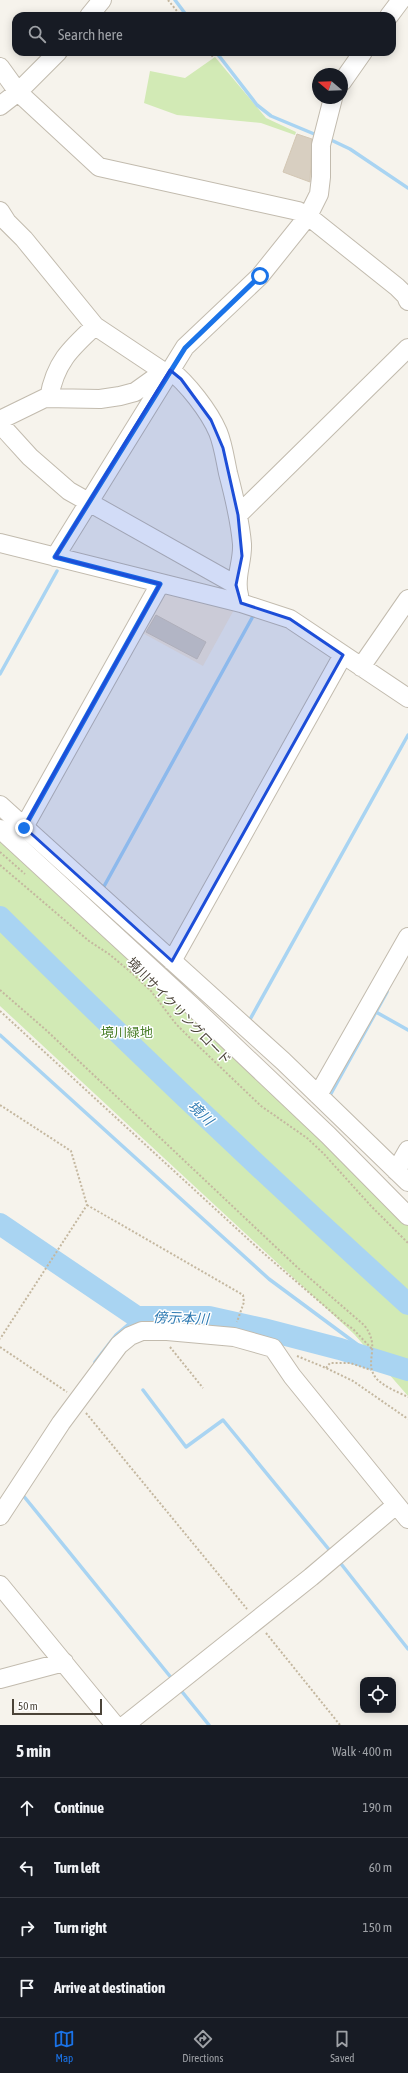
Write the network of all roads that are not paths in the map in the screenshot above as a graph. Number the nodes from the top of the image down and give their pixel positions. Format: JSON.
{"nodes":[{"id":1,"x":400,"y":0,"type":"edge"},
{"id":2,"x":392,"y":12,"type":"edge"},
{"id":3,"x":408,"y":16,"type":"edge"},
{"id":4,"x":54,"y":56,"type":"edge"},
{"id":5,"x":360,"y":56,"type":"edge"},
{"id":6,"x":0,"y":67,"type":"edge"},
{"id":7,"x":348,"y":73,"type":"edge"},
{"id":8,"x":18,"y":92,"type":"junction"},
{"id":9,"x":331,"y":104,"type":"edge"},
{"id":10,"x":0,"y":106,"type":"edge"},
{"id":11,"x":308,"y":216,"type":"junction"},
{"id":12,"x":2,"y":220,"type":"edge"},
{"id":13,"x":408,"y":301,"type":"edge"},
{"id":14,"x":95,"y":326,"type":"junction"},
{"id":15,"x":408,"y":348,"type":"edge"},
{"id":16,"x":166,"y":372,"type":"junction"},
{"id":17,"x":49,"y":398,"type":"junction"},
{"id":18,"x":0,"y":420,"type":"edge"},
{"id":19,"x":0,"y":424,"type":"edge"},
{"id":20,"x":89,"y":504,"type":"junction"},
{"id":21,"x":238,"y":514,"type":"junction"},
{"id":22,"x":0,"y":543,"type":"edge"},
{"id":23,"x":55,"y":557,"type":"junction"},
{"id":24,"x":160,"y":584,"type":"junction"},
{"id":25,"x":236,"y":585,"type":"junction"},
{"id":26,"x":408,"y":599,"type":"edge"},
{"id":27,"x":241,"y":603,"type":"junction"},
{"id":28,"x":343,"y":655,"type":"junction"},
{"id":29,"x":361,"y":667,"type":"junction"},
{"id":30,"x":408,"y":698,"type":"edge"},
{"id":31,"x":0,"y":805,"type":"edge"},
{"id":32,"x":24,"y":828,"type":"junction"},
{"id":33,"x":0,"y":829,"type":"edge"},
{"id":34,"x":408,"y":937,"type":"edge"},
{"id":35,"x":172,"y":961,"type":"junction"},
{"id":36,"x":318,"y":1095,"type":"junction"},
{"id":37,"x":408,"y":1150,"type":"edge"},
{"id":38,"x":402,"y":1177,"type":"edge"},
{"id":39,"x":408,"y":1216,"type":"edge"},
{"id":40,"x":396,"y":1505,"type":"junction"},
{"id":41,"x":0,"y":1516,"type":"edge"},
{"id":42,"x":408,"y":1520,"type":"edge"},
{"id":43,"x":0,"y":1586,"type":"edge"},
{"id":44,"x":64,"y":1662,"type":"junction"},
{"id":45,"x":0,"y":1679,"type":"edge"},
{"id":46,"x":115,"y":1725,"type":"edge"},
{"id":47,"x":125,"y":1725,"type":"edge"}],
"edges":[{"from":1,"to":2,"type":"street"},
{"from":1,"to":3,"type":"street"},
{"from":4,"to":8,"type":"street"},
{"from":5,"to":7,"type":"street"},
{"from":6,"to":8,"type":"street"},
{"from":8,"to":10,"type":"street"},
{"from":8,"to":11,"type":"street"},
{"from":9,"to":11,"type":"street"},
{"from":11,"to":13,"type":"street"},
{"from":11,"to":16,"type":"street"},
{"from":12,"to":14,"type":"street"},
{"from":14,"to":16,"type":"street"},
{"from":14,"to":17,"type":"street"},
{"from":15,"to":21,"type":"street"},
{"from":16,"to":17,"type":"street"},
{"from":16,"to":20,"type":"street"},
{"from":16,"to":21,"type":"street"},
{"from":17,"to":18,"type":"street"},
{"from":19,"to":20,"type":"street"},
{"from":20,"to":23,"type":"street"},
{"from":20,"to":25,"type":"street"},
{"from":21,"to":25,"type":"street"},
{"from":22,"to":23,"type":"street"},
{"from":23,"to":24,"type":"street"},
{"from":24,"to":27,"type":"street"},
{"from":24,"to":32,"type":"street"},
{"from":25,"to":27,"type":"street"},
{"from":26,"to":29,"type":"street"},
{"from":27,"to":28,"type":"street"},
{"from":28,"to":29,"type":"street"},
{"from":28,"to":35,"type":"street"},
{"from":29,"to":30,"type":"street"},
{"from":31,"to":32,"type":"street"},
{"from":32,"to":35,"type":"street"},
{"from":33,"to":39,"type":"street"},
{"from":34,"to":36,"type":"street"},
{"from":35,"to":36,"type":"street"},
{"from":36,"to":38,"type":"street"},
{"from":37,"to":38,"type":"street"},
{"from":40,"to":41,"type":"street"},
{"from":40,"to":42,"type":"street"},
{"from":40,"to":47,"type":"street"},
{"from":43,"to":44,"type":"street"},
{"from":44,"to":45,"type":"street"},
{"from":44,"to":46,"type":"street"}]}
